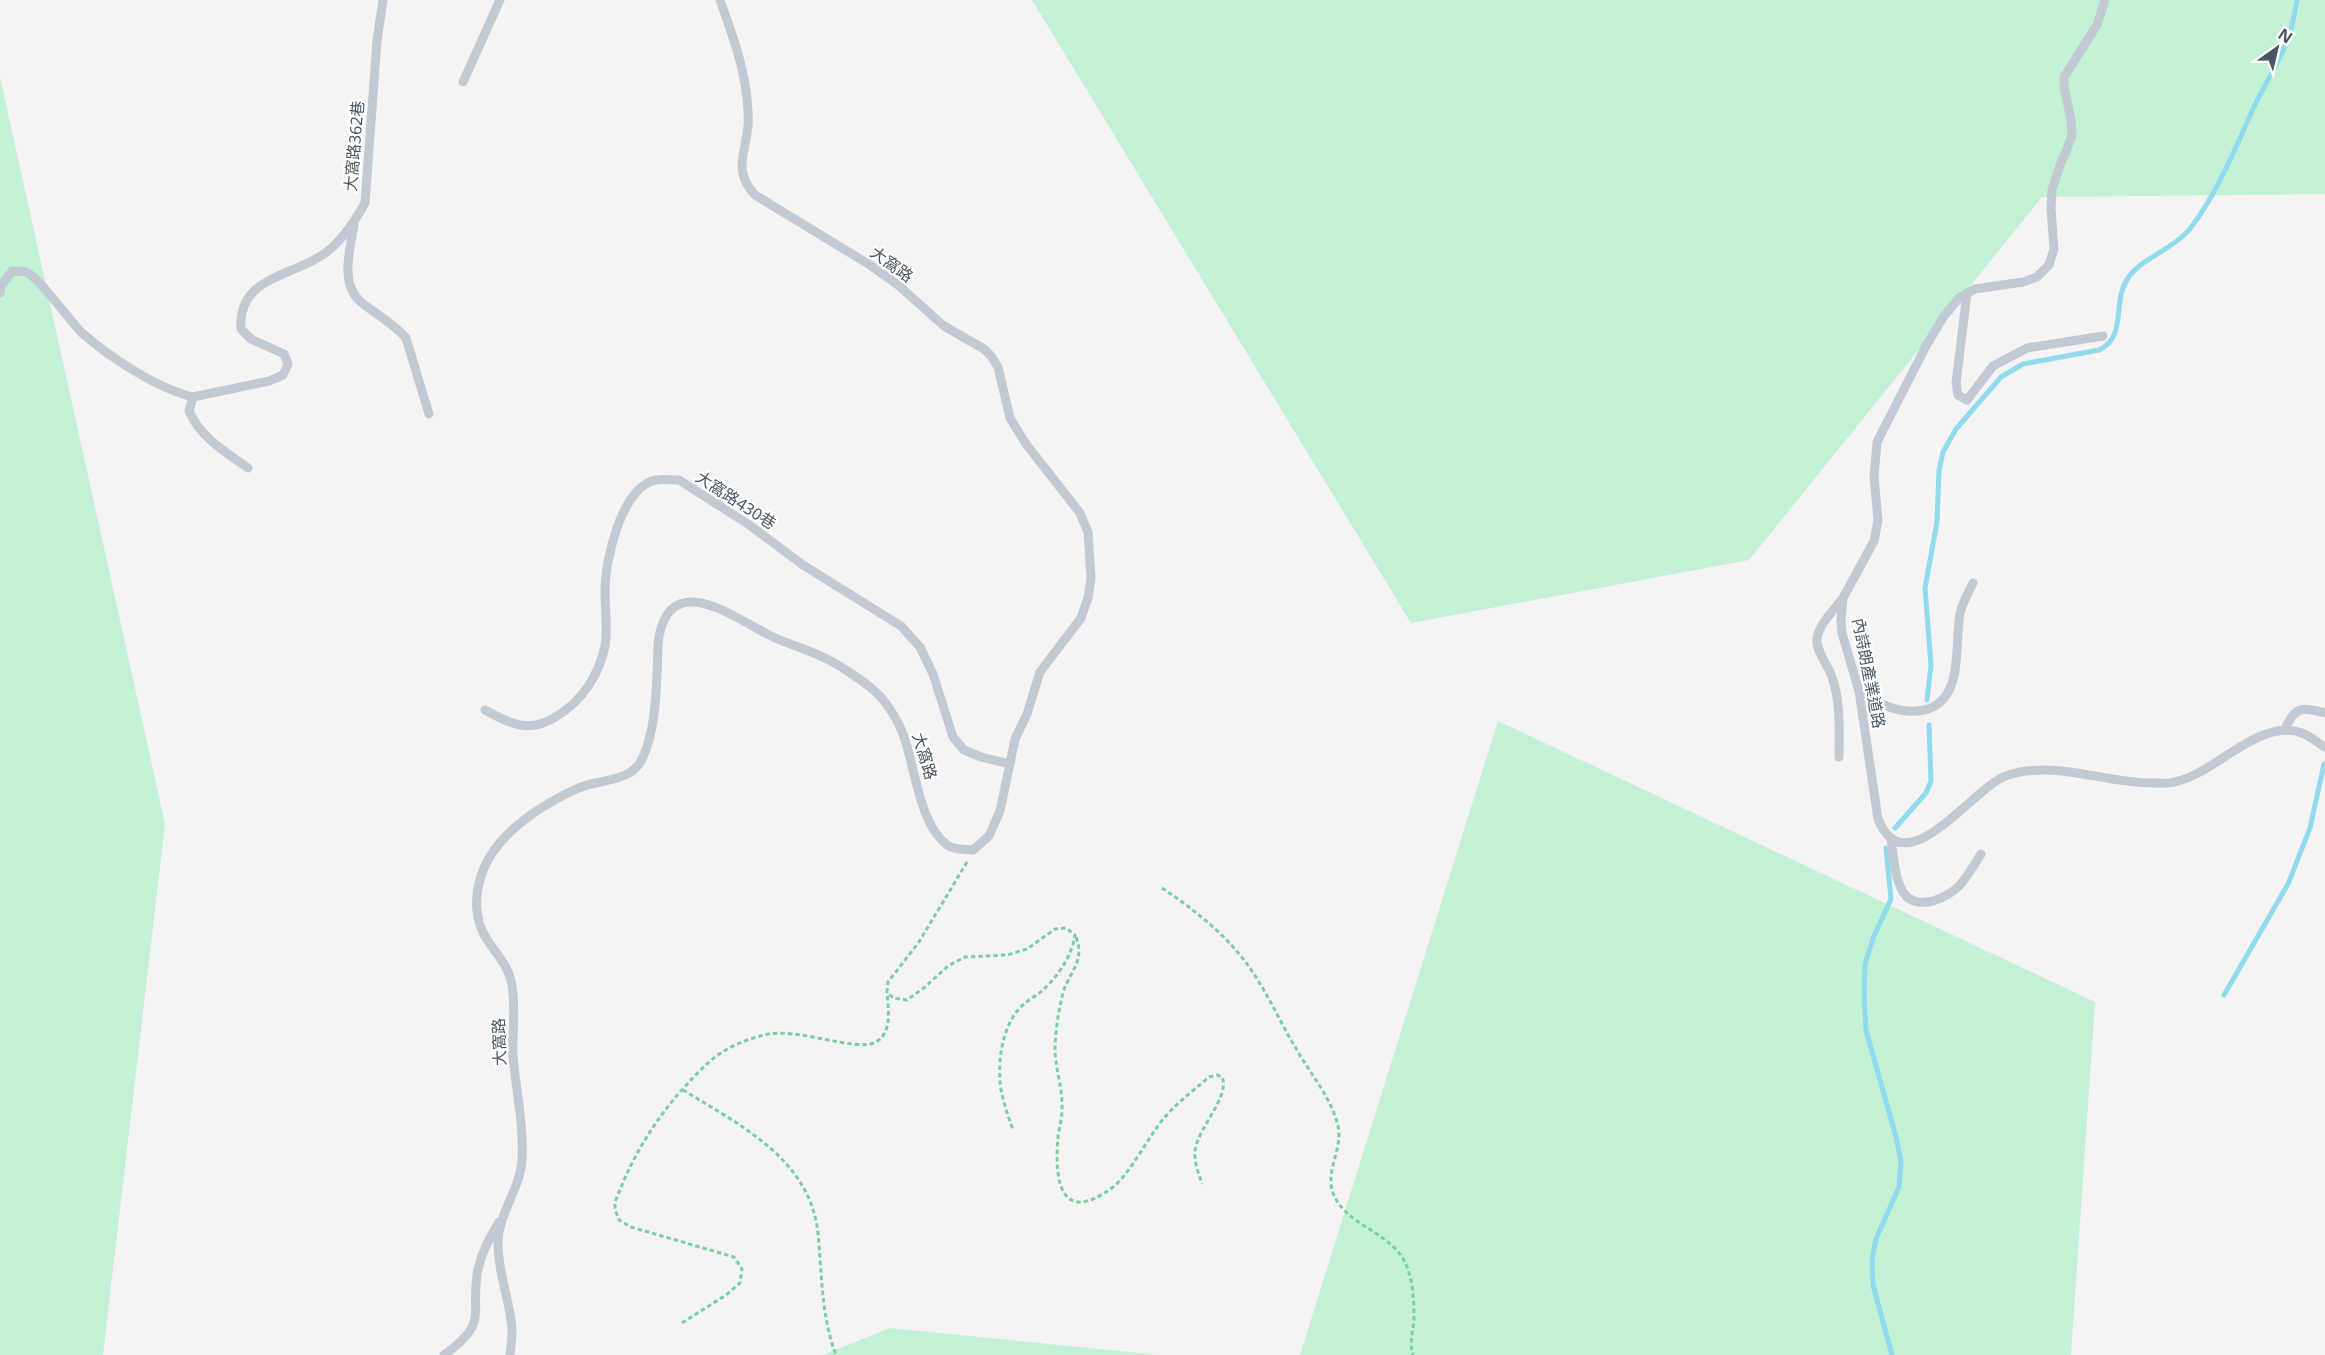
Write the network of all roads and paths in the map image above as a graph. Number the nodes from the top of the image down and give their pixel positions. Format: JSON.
{"nodes":[{"id":1,"x":383,"y":0,"type":"edge"},
{"id":2,"x":500,"y":0,"type":"edge"},
{"id":3,"x":720,"y":0,"type":"edge"},
{"id":4,"x":2105,"y":0,"type":"edge"},
{"id":5,"x":463,"y":82,"type":"dead end"},
{"id":6,"x":354,"y":225,"type":"junction"},
{"id":7,"x":0,"y":293,"type":"edge"},
{"id":8,"x":1967,"y":293,"type":"junction"},
{"id":9,"x":2103,"y":336,"type":"dead end"},
{"id":10,"x":193,"y":397,"type":"junction"},
{"id":11,"x":429,"y":414,"type":"dead end"},
{"id":12,"x":248,"y":468,"type":"dead end"},
{"id":13,"x":1973,"y":583,"type":"dead end"},
{"id":14,"x":1843,"y":598,"type":"junction"},
{"id":15,"x":1859,"y":691,"type":"junction"},
{"id":16,"x":485,"y":710,"type":"dead end"},
{"id":17,"x":2325,"y":713,"type":"edge"},
{"id":18,"x":2285,"y":729,"type":"junction"},
{"id":19,"x":2325,"y":747,"type":"edge"},
{"id":20,"x":1839,"y":757,"type":"dead end"},
{"id":21,"x":1010,"y":764,"type":"junction"},
{"id":22,"x":1895,"y":841,"type":"junction"},
{"id":23,"x":974,"y":850,"type":"junction"},
{"id":24,"x":1981,"y":854,"type":"dead end"},
{"id":25,"x":1162,"y":888,"type":"dead end"},
{"id":26,"x":1075,"y":935,"type":"junction"},
{"id":27,"x":887,"y":992,"type":"junction"},
{"id":28,"x":683,"y":1090,"type":"junction"},
{"id":29,"x":1013,"y":1130,"type":"dead end"},
{"id":30,"x":1202,"y":1184,"type":"dead end"},
{"id":31,"x":501,"y":1217,"type":"junction"},
{"id":32,"x":682,"y":1323,"type":"dead end"},
{"id":33,"x":444,"y":1355,"type":"edge"},
{"id":34,"x":510,"y":1355,"type":"edge"},
{"id":35,"x":836,"y":1355,"type":"edge"},
{"id":36,"x":1413,"y":1355,"type":"edge"}],
"edges":[{"from":1,"to":6,"type":"lane","name":"大窩路362巷"},
{"from":2,"to":5,"type":"lane"},
{"from":3,"to":21,"type":"lane","name":"大窩路"},
{"from":4,"to":8,"type":"lane"},
{"from":6,"to":10,"type":"lane","name":"大窩路362巷"},
{"from":6,"to":11,"type":"lane"},
{"from":7,"to":10,"type":"lane"},
{"from":8,"to":9,"type":"lane"},
{"from":8,"to":14,"type":"lane","name":"內詩朗產業道路"},
{"from":10,"to":12,"type":"lane"},
{"from":13,"to":15,"type":"lane"},
{"from":14,"to":15,"type":"lane","name":"內詩朗產業道路"},
{"from":14,"to":20,"type":"lane"},
{"from":15,"to":22,"type":"lane","name":"內詩朗產業道路"},
{"from":16,"to":21,"type":"lane","name":"大窩路430巷"},
{"from":17,"to":18,"type":"lane"},
{"from":18,"to":19,"type":"lane"},
{"from":18,"to":22,"type":"lane"},
{"from":21,"to":23,"type":"lane","name":"大窩路"},
{"from":22,"to":24,"type":"lane","name":"內詩朗產業道路"},
{"from":23,"to":27,"type":"path"},
{"from":23,"to":31,"type":"lane","name":"大窩路"},
{"from":25,"to":36,"type":"path"},
{"from":26,"to":27,"type":"path"},
{"from":26,"to":29,"type":"path"},
{"from":26,"to":30,"type":"path"},
{"from":27,"to":28,"type":"path"},
{"from":28,"to":32,"type":"path"},
{"from":28,"to":35,"type":"path"},
{"from":31,"to":33,"type":"lane"},
{"from":31,"to":34,"type":"lane","name":"大窩路"}]}
